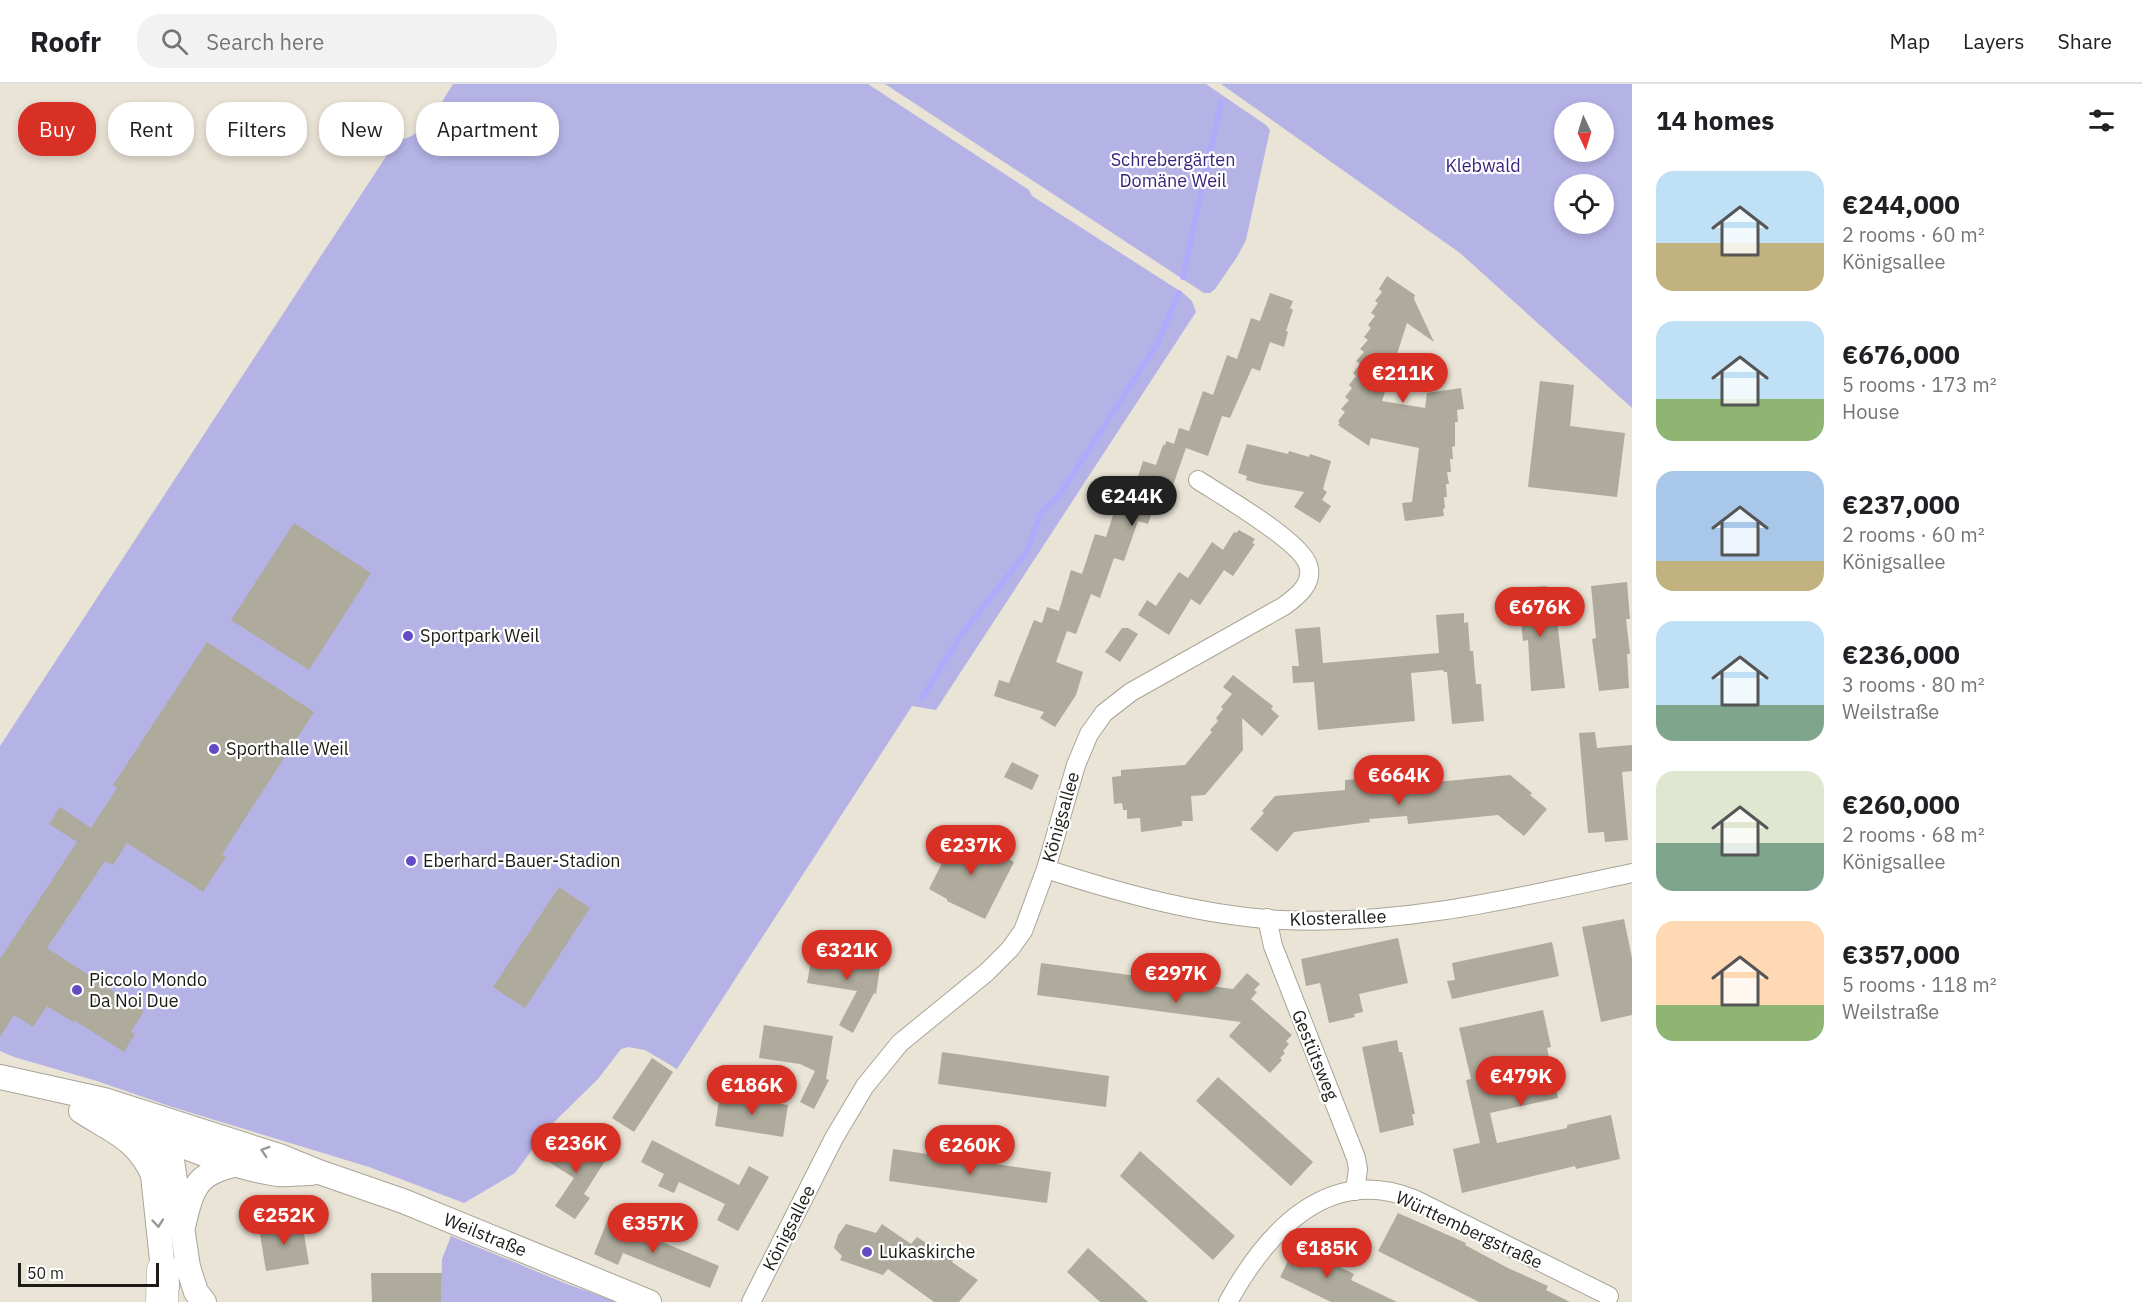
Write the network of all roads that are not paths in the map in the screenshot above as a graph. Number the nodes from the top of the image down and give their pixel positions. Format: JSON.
{"nodes":[{"id":1,"x":1198,"y":480,"type":"dead end"},
{"id":2,"x":1046,"y":868,"type":"junction"},
{"id":3,"x":1632,"y":873,"type":"edge"},
{"id":4,"x":1267,"y":918,"type":"junction"},
{"id":5,"x":5,"y":1078,"type":"edge"},
{"id":6,"x":132,"y":1109,"type":"junction"},
{"id":7,"x":81,"y":1111,"type":"junction"},
{"id":8,"x":211,"y":1134,"type":"junction"},
{"id":9,"x":169,"y":1140,"type":"junction"},
{"id":10,"x":238,"y":1164,"type":"junction"},
{"id":11,"x":319,"y":1172,"type":"junction"},
{"id":12,"x":153,"y":1175,"type":"junction"},
{"id":13,"x":1355,"y":1191,"type":"junction"},
{"id":14,"x":183,"y":1225,"type":"junction"},
{"id":15,"x":162,"y":1270,"type":"junction"},
{"id":16,"x":1609,"y":1296,"type":"dead end"},
{"id":17,"x":162,"y":1302,"type":"edge"},
{"id":18,"x":175,"y":1302,"type":"edge"},
{"id":19,"x":204,"y":1302,"type":"edge"},
{"id":20,"x":649,"y":1302,"type":"edge"},
{"id":21,"x":751,"y":1302,"type":"edge"},
{"id":22,"x":1228,"y":1302,"type":"edge"}],
"edges":[{"from":1,"to":2,"type":"street","name":"Königsallee"},
{"from":2,"to":4,"type":"street","name":"Klosterallee"},
{"from":2,"to":21,"type":"street","name":"Königsallee"},
{"from":3,"to":4,"type":"street","name":"Klosterallee"},
{"from":4,"to":13,"type":"street","name":"Gestütsweg"},
{"from":5,"to":6,"type":"street","name":"Weilstraße"},
{"from":5,"to":7,"type":"street","name":"Weilstraße"},
{"from":6,"to":8,"type":"street","name":"Weilstraße"},
{"from":6,"to":9,"type":"street"},
{"from":7,"to":9,"type":"street","name":"Weilstraße"},
{"from":7,"to":12,"type":"street"},
{"from":8,"to":9,"type":"street"},
{"from":11,"to":8,"type":"street","name":"Weilstraße","one_way":true},
{"from":9,"to":10,"type":"street","name":"Weilstraße"},
{"from":9,"to":12,"type":"street"},
{"from":9,"to":14,"type":"street"},
{"from":10,"to":11,"type":"street","name":"Weilstraße"},
{"from":10,"to":14,"type":"street"},
{"from":11,"to":20,"type":"street","name":"Weilstraße"},
{"from":12,"to":15,"type":"street","one_way":true},
{"from":13,"to":16,"type":"street","name":"Württembergstraße"},
{"from":13,"to":22,"type":"street","name":"Württembergstraße"},
{"from":14,"to":19,"type":"street"},
{"from":15,"to":17,"type":"highway"},
{"from":15,"to":18,"type":"street"}]}
